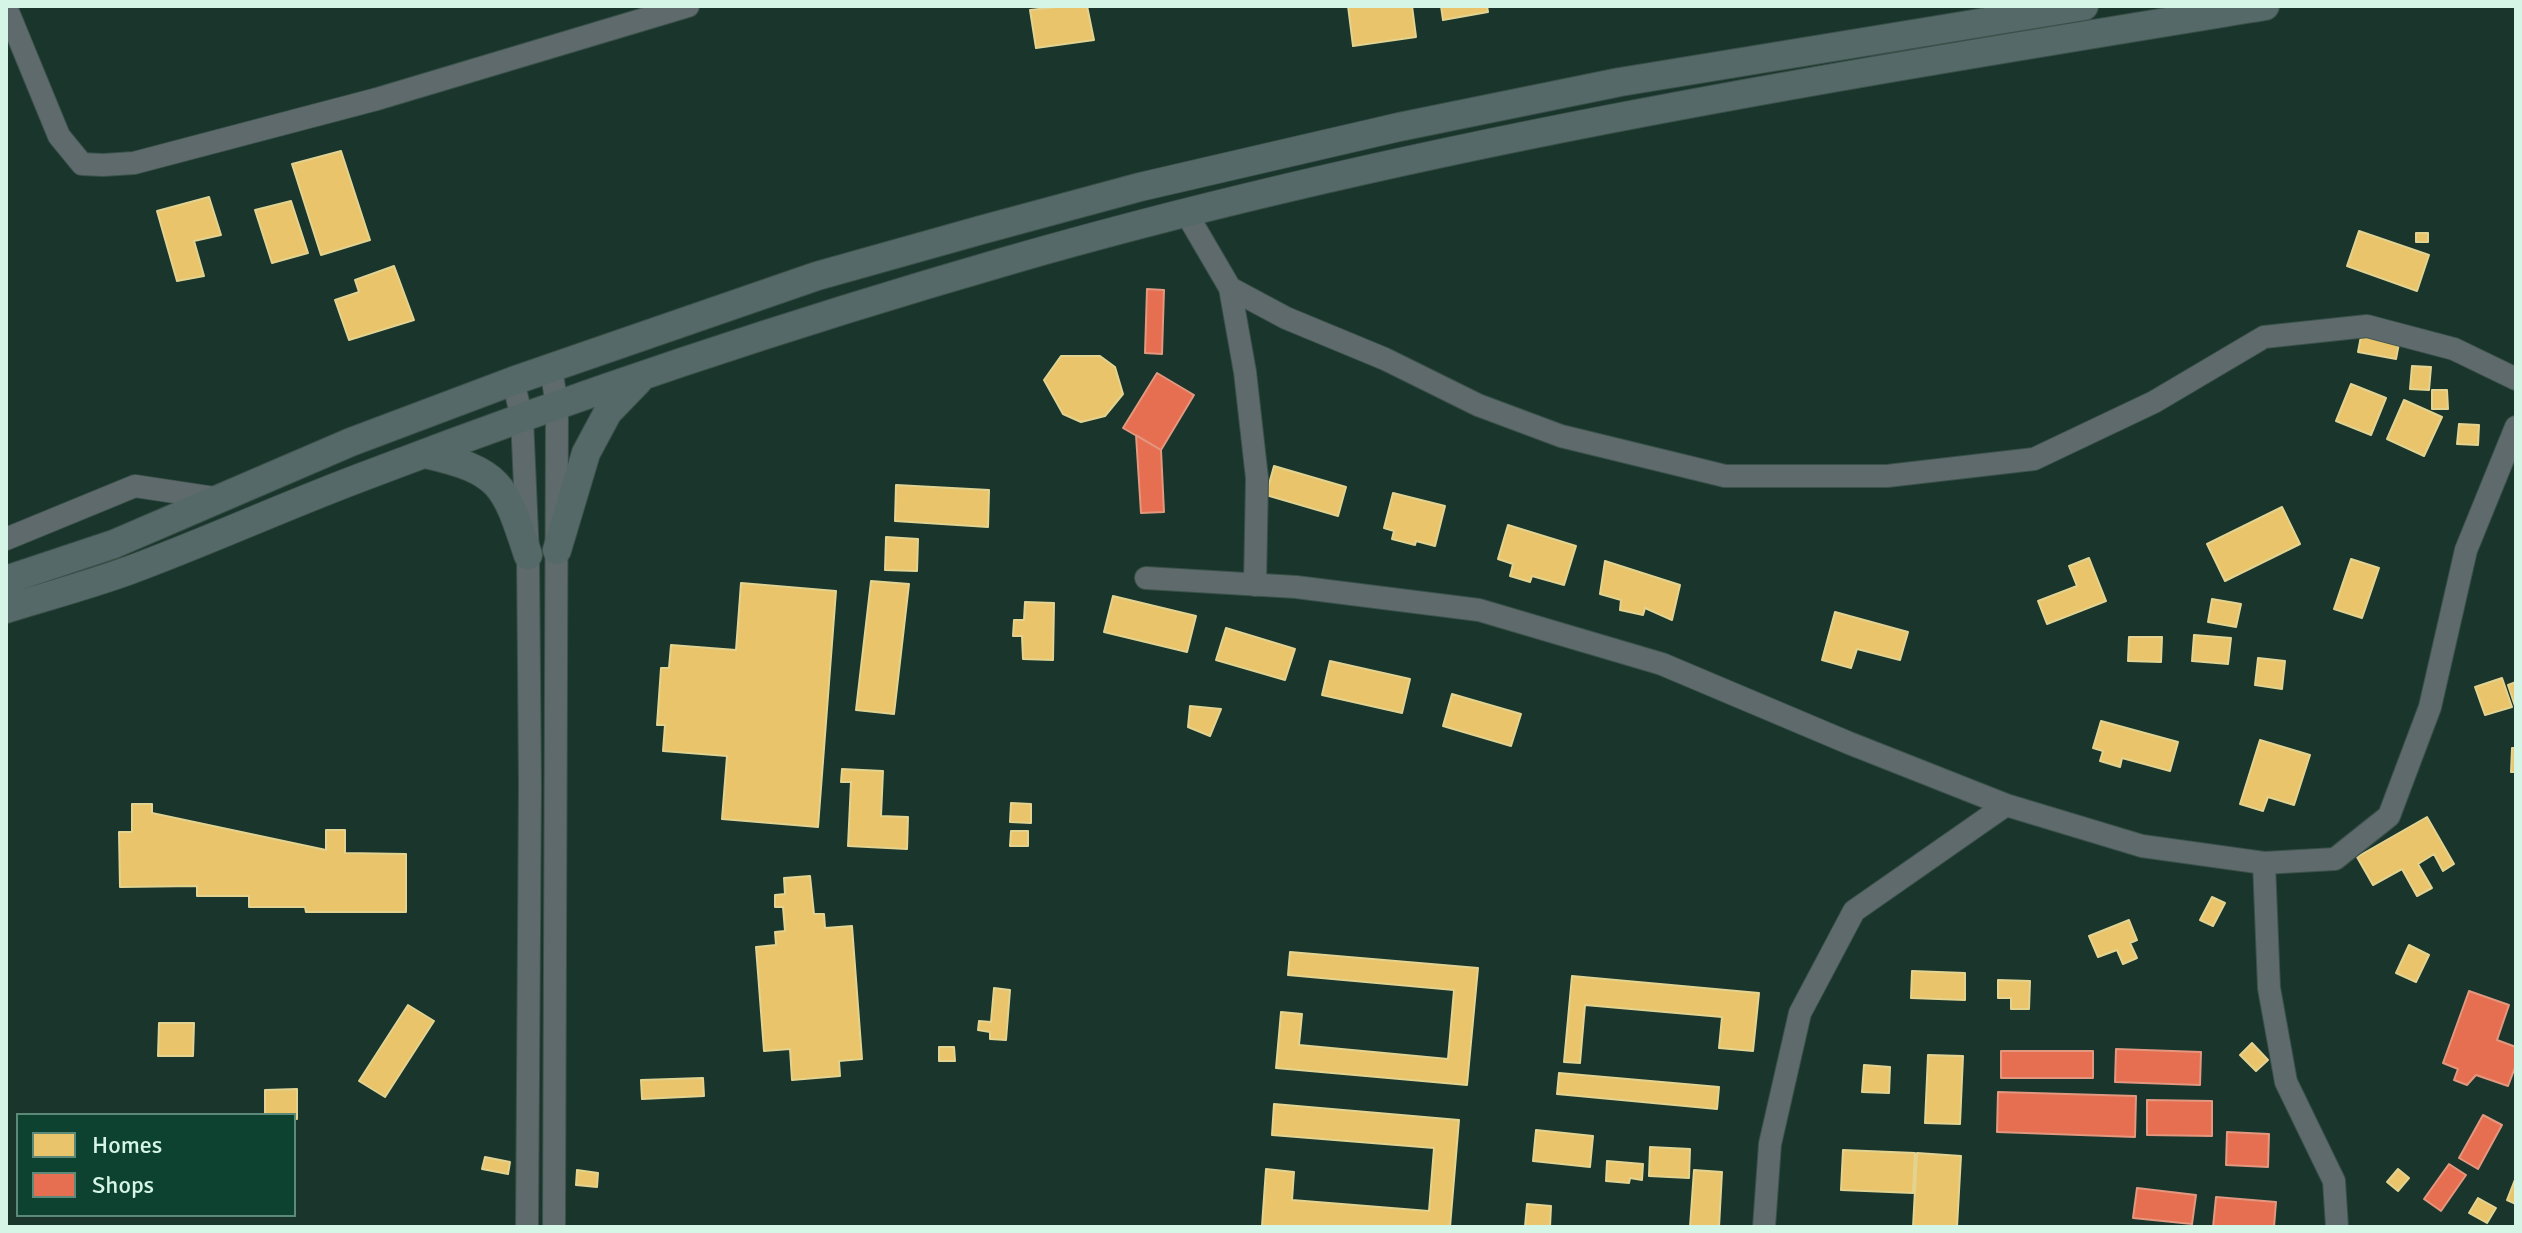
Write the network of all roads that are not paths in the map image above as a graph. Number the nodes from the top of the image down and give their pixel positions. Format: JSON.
{"nodes":[{"id":1,"x":688,"y":6,"type":"edge"},
{"id":2,"x":2084,"y":6,"type":"edge"},
{"id":3,"x":2265,"y":6,"type":"edge"},
{"id":4,"x":6,"y":7,"type":"edge"},
{"id":5,"x":1185,"y":211,"type":"junction"},
{"id":6,"x":1230,"y":288,"type":"junction"},
{"id":7,"x":551,"y":368,"type":"junction"},
{"id":8,"x":642,"y":376,"type":"junction"},
{"id":9,"x":2516,"y":379,"type":"edge"},
{"id":10,"x":513,"y":381,"type":"junction"},
{"id":11,"x":557,"y":406,"type":"junction"},
{"id":12,"x":522,"y":418,"type":"junction"},
{"id":13,"x":2516,"y":427,"type":"edge"},
{"id":14,"x":425,"y":454,"type":"junction"},
{"id":15,"x":222,"y":499,"type":"junction"},
{"id":16,"x":6,"y":539,"type":"edge"},
{"id":17,"x":557,"y":550,"type":"junction"},
{"id":18,"x":528,"y":555,"type":"junction"},
{"id":19,"x":1146,"y":578,"type":"dead end"},
{"id":20,"x":6,"y":580,"type":"edge"},
{"id":21,"x":1255,"y":585,"type":"junction"},
{"id":22,"x":6,"y":609,"type":"edge"},
{"id":23,"x":2006,"y":805,"type":"junction"},
{"id":24,"x":2264,"y":863,"type":"junction"},
{"id":25,"x":527,"y":1227,"type":"edge"},
{"id":26,"x":554,"y":1227,"type":"edge"},
{"id":27,"x":1764,"y":1227,"type":"edge"},
{"id":28,"x":2337,"y":1227,"type":"edge"}],
"edges":[{"from":1,"to":4,"type":"street"},
{"from":2,"to":7,"type":"main road"},
{"from":3,"to":5,"type":"main road"},
{"from":5,"to":6,"type":"street"},
{"from":5,"to":8,"type":"main road"},
{"from":6,"to":9,"type":"street"},
{"from":6,"to":21,"type":"street"},
{"from":7,"to":10,"type":"main road"},
{"from":7,"to":11,"type":"street"},
{"from":8,"to":11,"type":"main road"},
{"from":8,"to":17,"type":"main road"},
{"from":10,"to":12,"type":"street"},
{"from":10,"to":15,"type":"main road"},
{"from":11,"to":12,"type":"main road"},
{"from":11,"to":17,"type":"street"},
{"from":12,"to":14,"type":"main road"},
{"from":12,"to":18,"type":"street"},
{"from":13,"to":24,"type":"street"},
{"from":14,"to":18,"type":"main road"},
{"from":14,"to":22,"type":"main road"},
{"from":15,"to":16,"type":"street"},
{"from":15,"to":20,"type":"main road"},
{"from":17,"to":26,"type":"street"},
{"from":18,"to":25,"type":"street"},
{"from":19,"to":21,"type":"street"},
{"from":21,"to":23,"type":"street"},
{"from":23,"to":24,"type":"street"},
{"from":23,"to":27,"type":"street"},
{"from":24,"to":28,"type":"street"}]}
